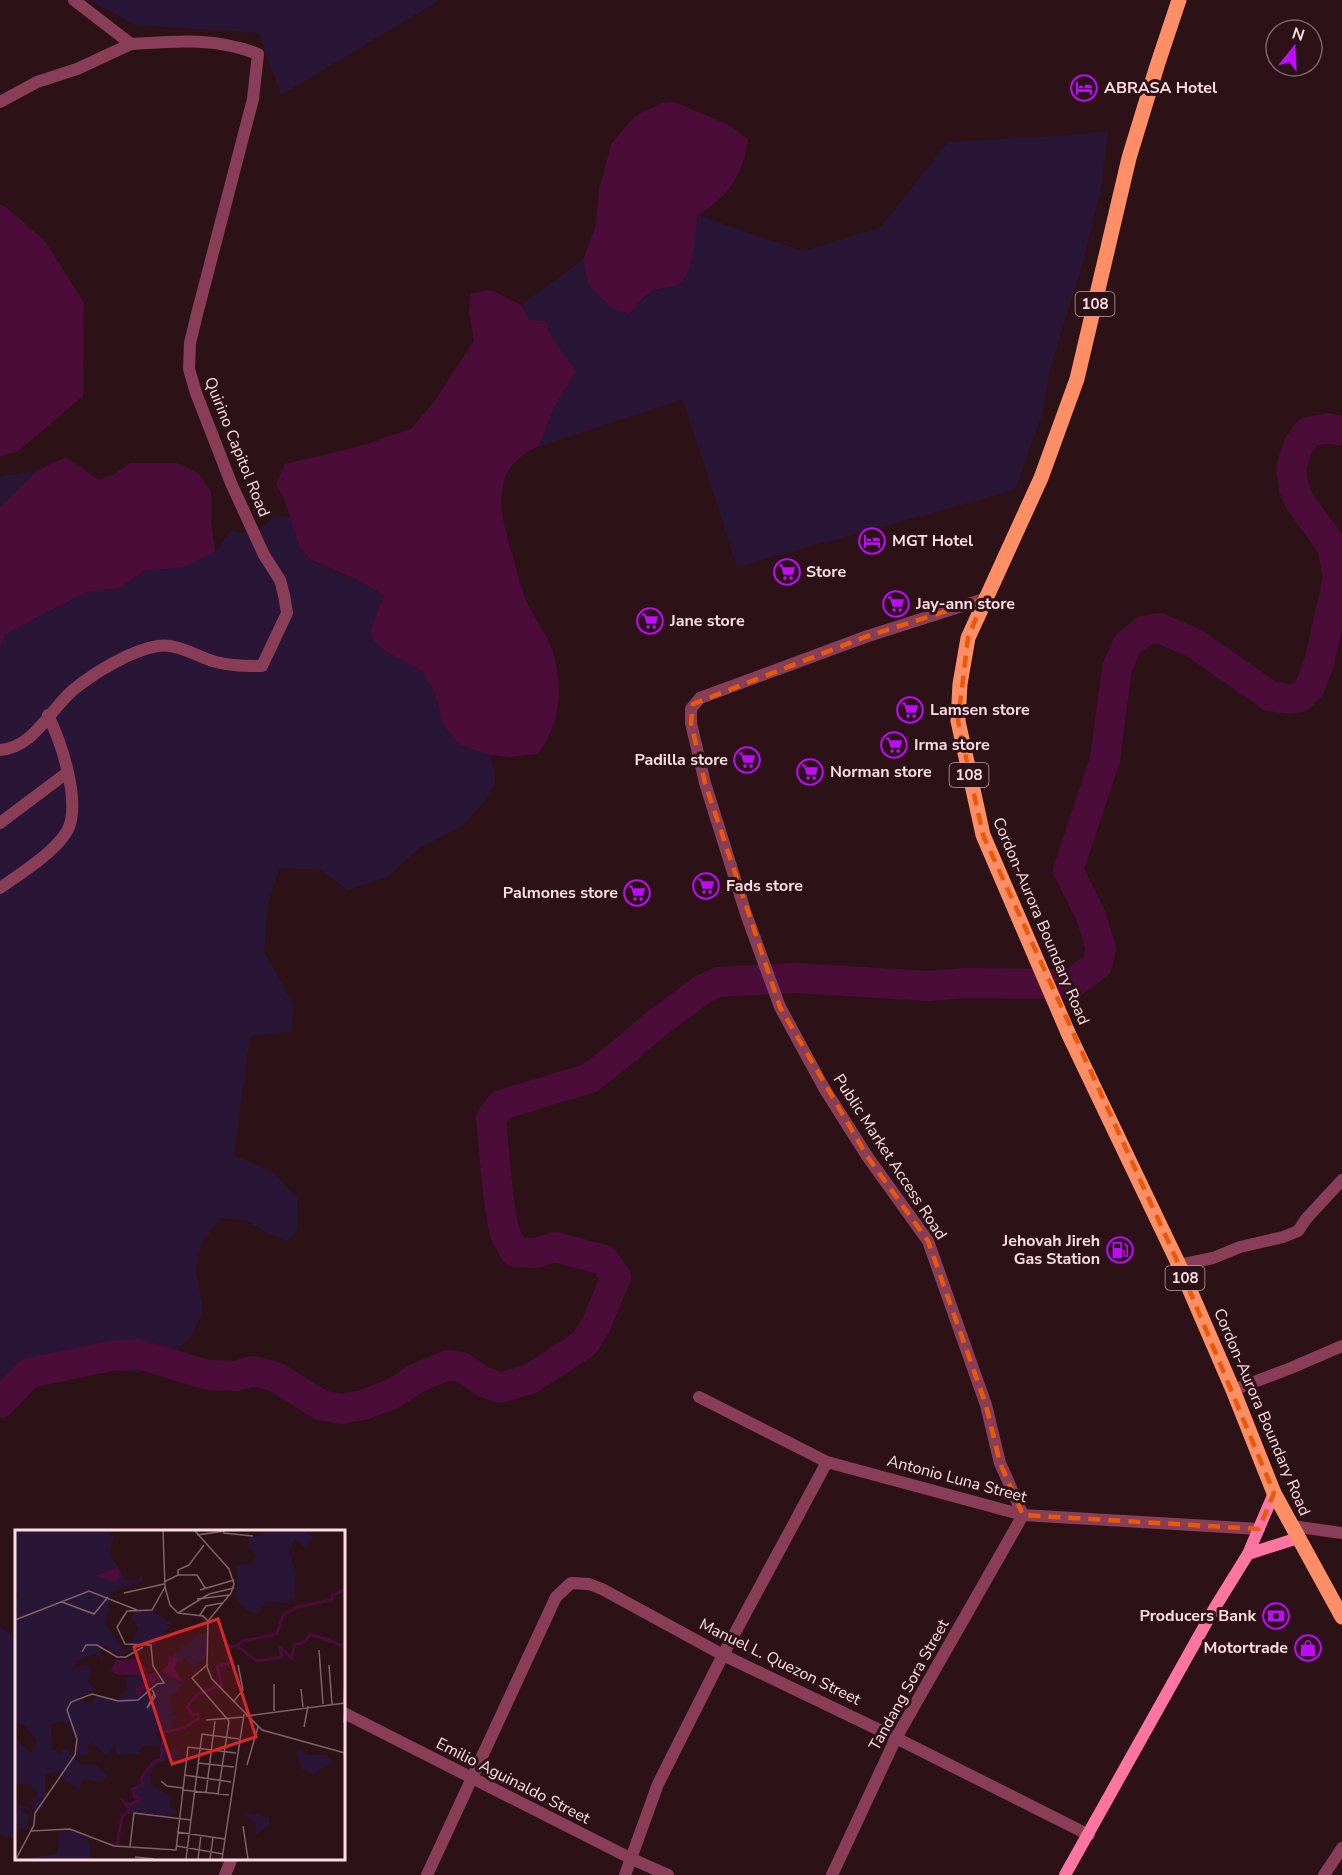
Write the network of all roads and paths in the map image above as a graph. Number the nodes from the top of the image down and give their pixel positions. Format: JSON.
{"nodes":[{"id":1,"x":74,"y":0,"type":"edge"},
{"id":2,"x":1179,"y":0,"type":"edge"},
{"id":3,"x":131,"y":44,"type":"junction"},
{"id":4,"x":0,"y":102,"type":"edge"},
{"id":5,"x":984,"y":599,"type":"junction"},
{"id":6,"x":48,"y":715,"type":"junction"},
{"id":7,"x":0,"y":750,"type":"edge"},
{"id":8,"x":68,"y":772,"type":"junction"},
{"id":9,"x":0,"y":823,"type":"edge"},
{"id":10,"x":0,"y":888,"type":"edge"},
{"id":11,"x":1342,"y":1180,"type":"edge"},
{"id":12,"x":1179,"y":1265,"type":"junction"},
{"id":13,"x":1342,"y":1346,"type":"edge"},
{"id":14,"x":1233,"y":1390,"type":"junction"},
{"id":15,"x":699,"y":1397,"type":"dead end"},
{"id":16,"x":827,"y":1462,"type":"junction"},
{"id":17,"x":1274,"y":1493,"type":"junction"},
{"id":18,"x":1023,"y":1515,"type":"junction"},
{"id":19,"x":1259,"y":1529,"type":"junction"},
{"id":20,"x":1295,"y":1532,"type":"junction"},
{"id":21,"x":1342,"y":1533,"type":"edge"},
{"id":22,"x":1248,"y":1554,"type":"junction"},
{"id":23,"x":1342,"y":1617,"type":"edge"},
{"id":24,"x":723,"y":1654,"type":"junction"},
{"id":25,"x":345,"y":1714,"type":"edge"},
{"id":26,"x":896,"y":1738,"type":"junction"},
{"id":27,"x":472,"y":1779,"type":"junction"},
{"id":28,"x":1089,"y":1835,"type":"junction"},
{"id":29,"x":1342,"y":1848,"type":"edge"},
{"id":30,"x":632,"y":1859,"type":"junction"},
{"id":31,"x":231,"y":1860,"type":"edge"},
{"id":32,"x":225,"y":1875,"type":"edge"},
{"id":33,"x":427,"y":1875,"type":"edge"},
{"id":34,"x":625,"y":1875,"type":"edge"},
{"id":35,"x":668,"y":1875,"type":"edge"},
{"id":36,"x":832,"y":1875,"type":"edge"},
{"id":37,"x":1065,"y":1875,"type":"edge"},
{"id":38,"x":1324,"y":1875,"type":"edge"}],
"edges":[{"from":1,"to":3,"type":"street"},
{"from":2,"to":5,"type":"main road","name":"Cordon-Aurora Boundary Road","number":"108"},
{"from":3,"to":4,"type":"street"},
{"from":3,"to":6,"type":"street","name":"Quirino Capitol Road"},
{"from":5,"to":12,"type":"main road","name":"Cordon-Aurora Boundary Road","number":"108"},
{"from":5,"to":18,"type":"street","name":"Public Market Access Road"},
{"from":6,"to":7,"type":"street","name":"Quirino Capitol Road"},
{"from":6,"to":8,"type":"street"},
{"from":8,"to":9,"type":"street"},
{"from":8,"to":10,"type":"street"},
{"from":11,"to":12,"type":"street"},
{"from":12,"to":14,"type":"main road","name":"Cordon-Aurora Boundary Road","number":"108"},
{"from":13,"to":14,"type":"street"},
{"from":14,"to":17,"type":"main road","name":"Cordon-Aurora Boundary Road","number":"108"},
{"from":15,"to":16,"type":"street","name":"Antonio Luna Street"},
{"from":16,"to":18,"type":"street","name":"Antonio Luna Street"},
{"from":16,"to":24,"type":"street"},
{"from":17,"to":19,"type":"main road"},
{"from":17,"to":20,"type":"main road","name":"Cordon-Aurora Boundary Road","number":"108"},
{"from":18,"to":19,"type":"street","name":"Antonio Luna Street"},
{"from":18,"to":26,"type":"street","name":"Tandang Sora Street"},
{"from":19,"to":22,"type":"main road"},
{"from":20,"to":21,"type":"street"},
{"from":20,"to":22,"type":"main road"},
{"from":20,"to":23,"type":"main road","name":"Cordon-Aurora Boundary Road","number":"108"},
{"from":22,"to":28,"type":"main road"},
{"from":24,"to":26,"type":"street","name":"Manuel L. Quezon Street"},
{"from":24,"to":27,"type":"street","name":"Manuel L. Quezon Street"},
{"from":24,"to":30,"type":"street"},
{"from":25,"to":27,"type":"street","name":"Emilio Aguinaldo Street"},
{"from":26,"to":28,"type":"street","name":"Manuel L. Quezon Street"},
{"from":26,"to":36,"type":"street","name":"Tandang Sora Street"},
{"from":27,"to":30,"type":"street","name":"Emilio Aguinaldo Street"},
{"from":27,"to":33,"type":"street"},
{"from":28,"to":37,"type":"main road"},
{"from":29,"to":38,"type":"street"},
{"from":30,"to":34,"type":"street"},
{"from":30,"to":35,"type":"street","name":"Emilio Aguinaldo Street"},
{"from":31,"to":32,"type":"street"}]}
